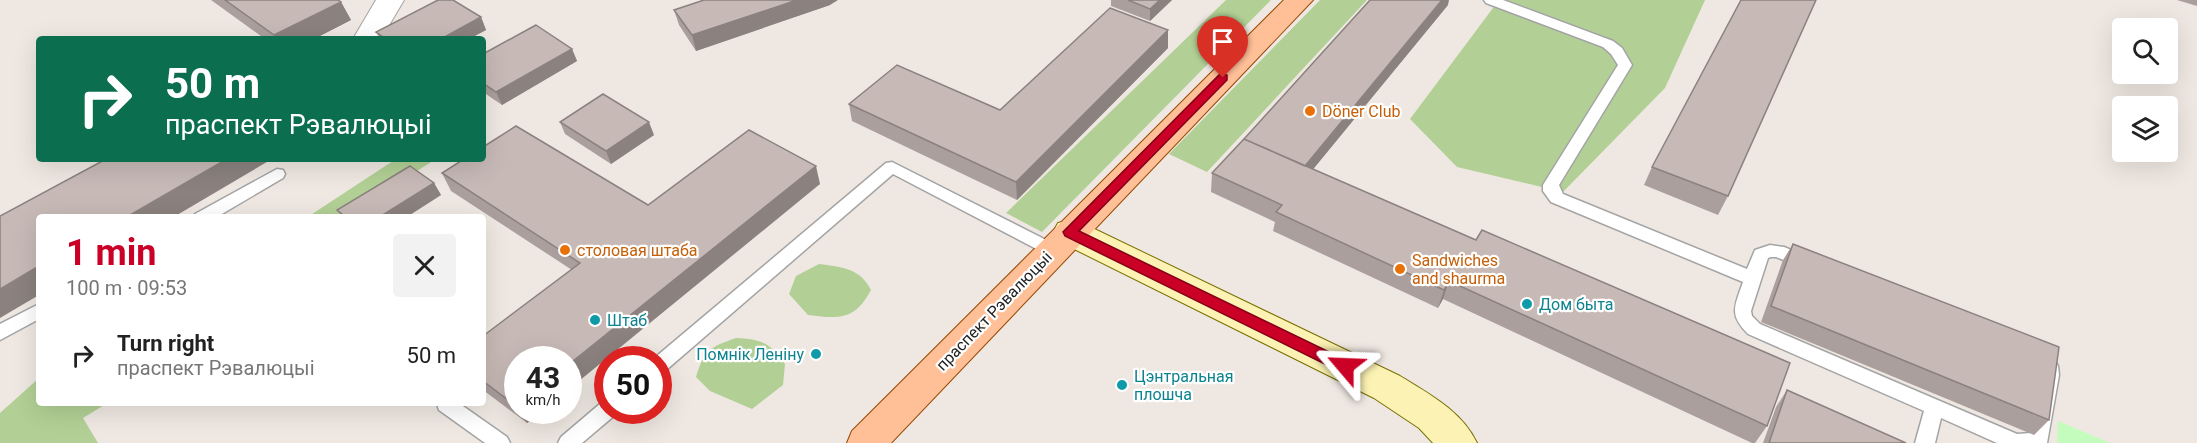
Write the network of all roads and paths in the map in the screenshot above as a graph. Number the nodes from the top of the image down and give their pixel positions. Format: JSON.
{"nodes":[{"id":1,"x":390,"y":0,"type":"edge"},
{"id":2,"x":1299,"y":0,"type":"edge"},
{"id":3,"x":1491,"y":0,"type":"edge"},
{"id":4,"x":369,"y":36,"type":"edge"},
{"id":5,"x":277,"y":174,"type":"dead end"},
{"id":6,"x":208,"y":214,"type":"edge"},
{"id":7,"x":1061,"y":241,"type":"junction"},
{"id":8,"x":1751,"y":278,"type":"junction"},
{"id":9,"x":36,"y":313,"type":"edge"},
{"id":10,"x":0,"y":333,"type":"edge"},
{"id":11,"x":672,"y":354,"type":"edge"},
{"id":12,"x":449,"y":406,"type":"edge"},
{"id":13,"x":1934,"y":407,"type":"junction"},
{"id":14,"x":594,"y":421,"type":"edge"},
{"id":15,"x":500,"y":443,"type":"edge"},
{"id":16,"x":568,"y":443,"type":"edge"},
{"id":17,"x":866,"y":443,"type":"edge"},
{"id":18,"x":1458,"y":443,"type":"edge"},
{"id":19,"x":1925,"y":443,"type":"edge"}],
"edges":[{"from":1,"to":4,"type":"street"},
{"from":2,"to":7,"type":"main road","name":"праспект Рэвалюцыі"},
{"from":3,"to":8,"type":"lane"},
{"from":5,"to":6,"type":"lane"},
{"from":7,"to":11,"type":"lane"},
{"from":7,"to":17,"type":"main road","name":"праспект Рэвалюцыі"},
{"from":7,"to":18,"type":"main road"},
{"from":8,"to":13,"type":"lane"},
{"from":8,"to":13,"type":"lane"},
{"from":9,"to":10,"type":"lane"},
{"from":12,"to":15,"type":"lane"},
{"from":13,"to":19,"type":"lane"},
{"from":14,"to":16,"type":"lane"}]}
